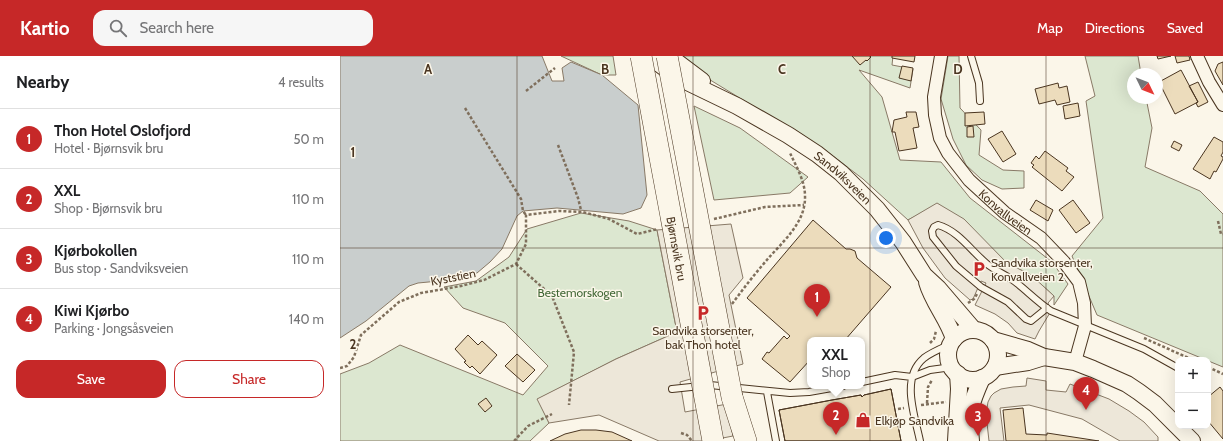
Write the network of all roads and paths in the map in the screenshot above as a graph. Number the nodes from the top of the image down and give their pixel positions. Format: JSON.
{"nodes":[{"id":1,"x":641,"y":56,"type":"edge"},
{"id":2,"x":650,"y":56,"type":"edge"},
{"id":3,"x":668,"y":56,"type":"edge"},
{"id":4,"x":941,"y":56,"type":"edge"},
{"id":5,"x":970,"y":56,"type":"edge"},
{"id":6,"x":1197,"y":56,"type":"edge"},
{"id":7,"x":555,"y":68,"type":"dead end"},
{"id":8,"x":526,"y":91,"type":"dead end"},
{"id":9,"x":980,"y":101,"type":"dead end"},
{"id":10,"x":1223,"y":105,"type":"edge"},
{"id":11,"x":737,"y":106,"type":"junction"},
{"id":12,"x":465,"y":108,"type":"dead end"},
{"id":13,"x":558,"y":146,"type":"dead end"},
{"id":14,"x":794,"y":153,"type":"dead end"},
{"id":15,"x":804,"y":205,"type":"junction"},
{"id":16,"x":581,"y":210,"type":"dead end"},
{"id":17,"x":526,"y":215,"type":"junction"},
{"id":18,"x":719,"y":218,"type":"dead end"},
{"id":19,"x":1218,"y":221,"type":"dead end"},
{"id":20,"x":653,"y":230,"type":"dead end"},
{"id":21,"x":1223,"y":234,"type":"edge"},
{"id":22,"x":516,"y":264,"type":"junction"},
{"id":23,"x":924,"y":275,"type":"junction"},
{"id":24,"x":982,"y":287,"type":"junction"},
{"id":25,"x":963,"y":306,"type":"dead end"},
{"id":26,"x":729,"y":308,"type":"dead end"},
{"id":27,"x":1047,"y":308,"type":"junction"},
{"id":28,"x":935,"y":325,"type":"dead end"},
{"id":29,"x":1085,"y":326,"type":"junction"},
{"id":30,"x":974,"y":330,"type":"junction"},
{"id":31,"x":994,"y":340,"type":"junction"},
{"id":32,"x":953,"y":341,"type":"junction"},
{"id":33,"x":927,"y":346,"type":"dead end"},
{"id":34,"x":1044,"y":357,"type":"junction"},
{"id":35,"x":1075,"y":362,"type":"junction"},
{"id":36,"x":1175,"y":366,"type":"edge"},
{"id":37,"x":995,"y":367,"type":"junction"},
{"id":38,"x":340,"y":368,"type":"edge"},
{"id":39,"x":1211,"y":368,"type":"edge"},
{"id":40,"x":955,"y":370,"type":"junction"},
{"id":41,"x":1223,"y":374,"type":"edge"},
{"id":42,"x":912,"y":377,"type":"junction"},
{"id":43,"x":982,"y":378,"type":"junction"},
{"id":44,"x":938,"y":379,"type":"dead end"},
{"id":45,"x":865,"y":381,"type":"edge"},
{"id":46,"x":826,"y":389,"type":"edge"},
{"id":47,"x":672,"y":390,"type":"dead end"},
{"id":48,"x":767,"y":392,"type":"junction"},
{"id":49,"x":732,"y":397,"type":"junction"},
{"id":50,"x":950,"y":402,"type":"dead end"},
{"id":51,"x":927,"y":403,"type":"junction"},
{"id":52,"x":569,"y":405,"type":"dead end"},
{"id":53,"x":913,"y":406,"type":"junction"},
{"id":54,"x":898,"y":409,"type":"dead end"},
{"id":55,"x":552,"y":414,"type":"dead end"},
{"id":56,"x":681,"y":433,"type":"dead end"},
{"id":57,"x":514,"y":441,"type":"edge"},
{"id":58,"x":692,"y":441,"type":"edge"},
{"id":59,"x":712,"y":441,"type":"edge"},
{"id":60,"x":738,"y":441,"type":"edge"},
{"id":61,"x":746,"y":441,"type":"edge"},
{"id":62,"x":776,"y":441,"type":"edge"},
{"id":63,"x":920,"y":441,"type":"edge"},
{"id":64,"x":956,"y":441,"type":"edge"},
{"id":65,"x":971,"y":441,"type":"edge"},
{"id":66,"x":1192,"y":441,"type":"edge"}],
"edges":[{"from":1,"to":59,"type":"highway","name":"Bjørnsvik bru","bridge":true},
{"from":2,"to":11,"type":"main road","name":"Sandviksveien"},
{"from":3,"to":11,"type":"main road","name":"Sandviksveien"},
{"from":3,"to":49,"type":"highway","bridge":true},
{"from":4,"to":29,"type":"street","name":"Konvallveien"},
{"from":5,"to":9,"type":"lane"},
{"from":6,"to":10,"type":"street"},
{"from":7,"to":8,"type":"path"},
{"from":11,"to":23,"type":"main road","name":"Sandviksveien"},
{"from":12,"to":17,"type":"path"},
{"from":13,"to":16,"type":"path"},
{"from":14,"to":15,"type":"path"},
{"from":15,"to":18,"type":"path"},
{"from":15,"to":26,"type":"path"},
{"from":17,"to":20,"type":"path"},
{"from":17,"to":22,"type":"path"},
{"from":19,"to":21,"type":"path"},
{"from":22,"to":38,"type":"path","name":"Kyststien"},
{"from":22,"to":52,"type":"path"},
{"from":23,"to":30,"type":"main road","name":"Sandviksveien"},
{"from":23,"to":32,"type":"main road","name":"Sandviksveien"},
{"from":24,"to":25,"type":"path"},
{"from":24,"to":27,"type":"lane"},
{"from":24,"to":27,"type":"lane"},
{"from":27,"to":29,"type":"lane"},
{"from":28,"to":33,"type":"path"},
{"from":29,"to":35,"type":"street","name":"Konvallveien"},
{"from":29,"to":36,"type":"lane"},
{"from":30,"to":31,"type":"main road"},
{"from":30,"to":32,"type":"main road"},
{"from":31,"to":34,"type":"main road"},
{"from":31,"to":37,"type":"main road"},
{"from":32,"to":40,"type":"main road"},
{"from":32,"to":42,"type":"lane"},
{"from":34,"to":35,"type":"main road"},
{"from":34,"to":37,"type":"main road"},
{"from":35,"to":66,"type":"main road"},
{"from":37,"to":43,"type":"main road"},
{"from":39,"to":41,"type":"path"},
{"from":40,"to":42,"type":"lane"},
{"from":40,"to":43,"type":"main road"},
{"from":40,"to":64,"type":"main road"},
{"from":42,"to":45,"type":"lane"},
{"from":42,"to":53,"type":"lane"},
{"from":43,"to":65,"type":"main road"},
{"from":44,"to":51,"type":"path"},
{"from":46,"to":48,"type":"lane"},
{"from":47,"to":48,"type":"lane","bridge":true},
{"from":48,"to":62,"type":"lane"},
{"from":49,"to":60,"type":"highway"},
{"from":49,"to":61,"type":"highway"},
{"from":50,"to":51,"type":"path"},
{"from":51,"to":53,"type":"path"},
{"from":53,"to":54,"type":"path"},
{"from":53,"to":63,"type":"lane"},
{"from":55,"to":57,"type":"path"},
{"from":56,"to":58,"type":"path"}]}
